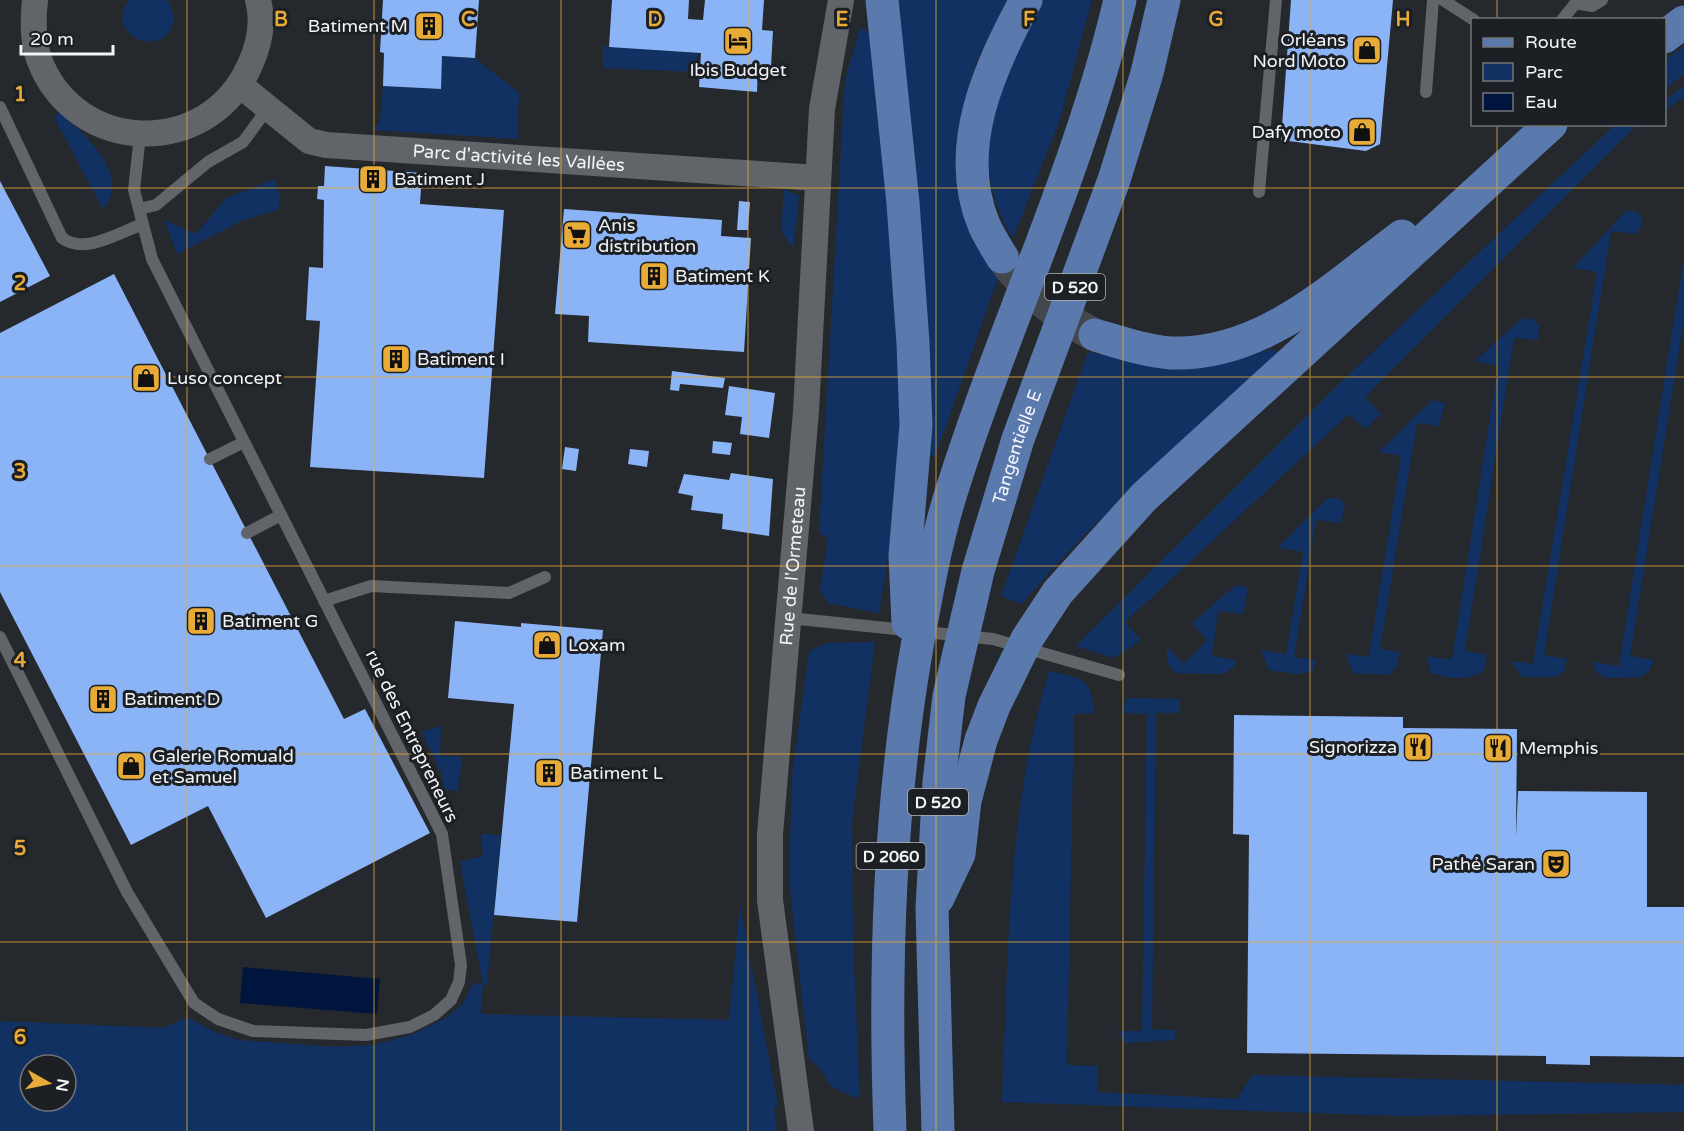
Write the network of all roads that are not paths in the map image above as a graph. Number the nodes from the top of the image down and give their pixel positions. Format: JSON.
{"nodes":[{"id":1,"x":35,"y":0,"type":"edge"},
{"id":2,"x":258,"y":0,"type":"edge"},
{"id":3,"x":841,"y":0,"type":"edge"},
{"id":4,"x":882,"y":0,"type":"edge"},
{"id":5,"x":1026,"y":0,"type":"edge"},
{"id":6,"x":1120,"y":0,"type":"edge"},
{"id":7,"x":1164,"y":0,"type":"edge"},
{"id":8,"x":1276,"y":0,"type":"edge"},
{"id":9,"x":1433,"y":0,"type":"edge"},
{"id":10,"x":1443,"y":0,"type":"edge"},
{"id":11,"x":1602,"y":0,"type":"edge"},
{"id":12,"x":1576,"y":2,"type":"edge"},
{"id":13,"x":1471,"y":18,"type":"edge"},
{"id":14,"x":1564,"y":18,"type":"edge"},
{"id":15,"x":1684,"y":22,"type":"edge"},
{"id":16,"x":1666,"y":36,"type":"edge"},
{"id":17,"x":241,"y":86,"type":"junction"},
{"id":18,"x":1426,"y":92,"type":"dead end"},
{"id":19,"x":0,"y":107,"type":"edge"},
{"id":20,"x":268,"y":108,"type":"junction"},
{"id":21,"x":1548,"y":126,"type":"edge"},
{"id":22,"x":1549,"y":126,"type":"edge"},
{"id":23,"x":140,"y":135,"type":"junction"},
{"id":24,"x":818,"y":178,"type":"junction"},
{"id":25,"x":1259,"y":192,"type":"dead end"},
{"id":26,"x":139,"y":209,"type":"junction"},
{"id":27,"x":143,"y":224,"type":"junction"},
{"id":28,"x":1002,"y":257,"type":"tunnel mouth"},
{"id":29,"x":1095,"y":335,"type":"tunnel mouth"},
{"id":30,"x":244,"y":442,"type":"junction"},
{"id":31,"x":210,"y":459,"type":"dead end"},
{"id":32,"x":281,"y":515,"type":"junction"},
{"id":33,"x":247,"y":532,"type":"dead end"},
{"id":34,"x":919,"y":559,"type":"junction"},
{"id":35,"x":545,"y":577,"type":"dead end"},
{"id":36,"x":324,"y":601,"type":"junction"},
{"id":37,"x":789,"y":618,"type":"junction"},
{"id":38,"x":0,"y":637,"type":"edge"},
{"id":39,"x":1119,"y":675,"type":"dead end"},
{"id":40,"x":932,"y":908,"type":"junction"},
{"id":41,"x":889,"y":1117,"type":"edge"},
{"id":42,"x":801,"y":1131,"type":"edge"},
{"id":43,"x":938,"y":1131,"type":"edge"}],
"edges":[{"from":1,"to":23,"type":"street"},
{"from":2,"to":17,"type":"street"},
{"from":3,"to":24,"type":"street","name":"Rue de l'Ormeteau"},
{"from":4,"to":34,"type":"main road"},
{"from":5,"to":28,"type":"main road"},
{"from":6,"to":34,"type":"main road","number":"D 520"},
{"from":7,"to":40,"type":"main road","name":"Tangentielle E","number":"D 520"},
{"from":8,"to":25,"type":"lane"},
{"from":9,"to":18,"type":"lane"},
{"from":10,"to":13,"type":"lane"},
{"from":11,"to":12,"type":"lane"},
{"from":12,"to":14,"type":"lane"},
{"from":15,"to":16,"type":"main road"},
{"from":17,"to":20,"type":"street","name":"Parc d'activité les Vallées"},
{"from":17,"to":23,"type":"street"},
{"from":19,"to":27,"type":"lane"},
{"from":20,"to":24,"type":"street","name":"Parc d'activité les Vallées"},
{"from":20,"to":26,"type":"lane"},
{"from":21,"to":29,"type":"main road"},
{"from":22,"to":40,"type":"main road"},
{"from":23,"to":26,"type":"lane","name":"rue des Entrepreneurs"},
{"from":24,"to":37,"type":"street","name":"Rue de l'Ormeteau"},
{"from":26,"to":27,"type":"lane","name":"rue des Entrepreneurs"},
{"from":27,"to":30,"type":"lane","name":"rue des Entrepreneurs"},
{"from":30,"to":31,"type":"lane"},
{"from":30,"to":32,"type":"lane","name":"rue des Entrepreneurs"},
{"from":32,"to":33,"type":"lane"},
{"from":32,"to":36,"type":"lane","name":"rue des Entrepreneurs"},
{"from":34,"to":41,"type":"main road","number":"D 2060"},
{"from":35,"to":36,"type":"lane"},
{"from":36,"to":38,"type":"lane","name":"rue des Entrepreneurs"},
{"from":37,"to":39,"type":"lane"},
{"from":37,"to":42,"type":"street","name":"Rue de l'Ormeteau"},
{"from":40,"to":43,"type":"main road","name":"Tangentielle E"}]}
